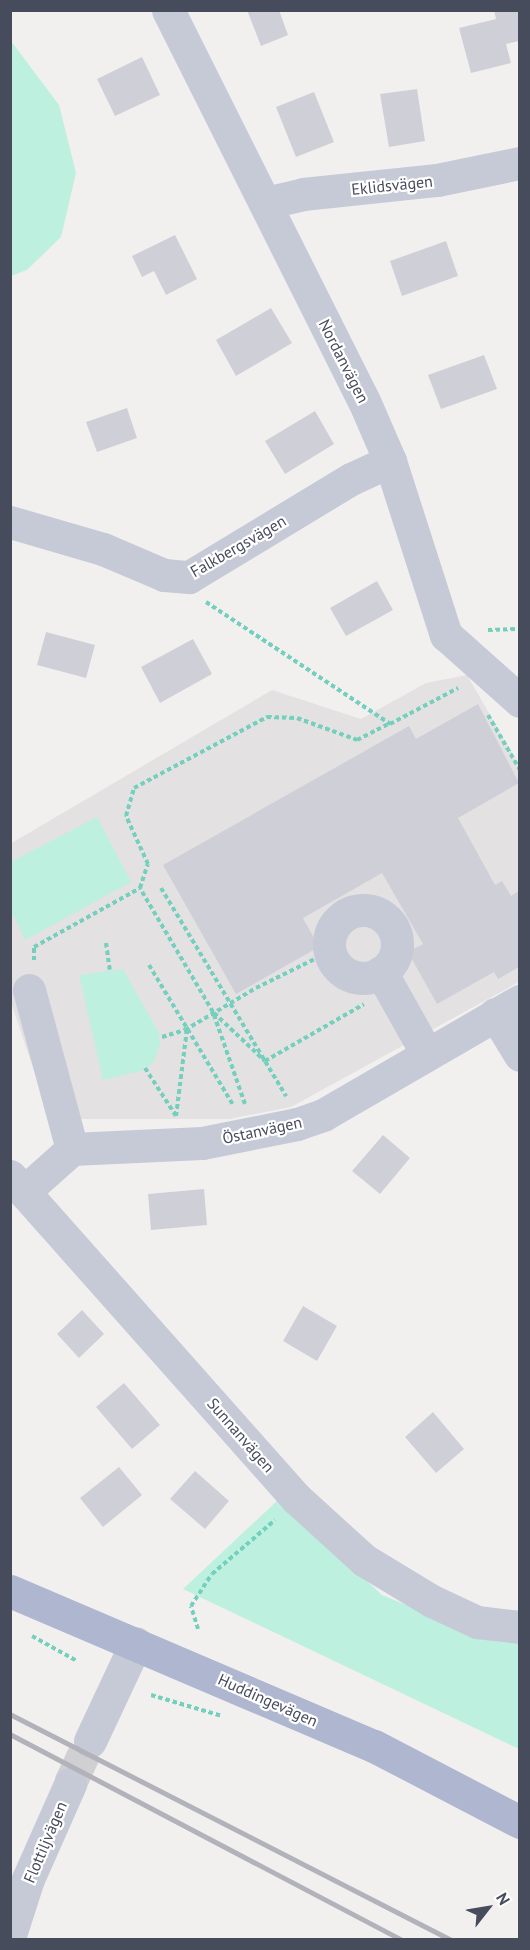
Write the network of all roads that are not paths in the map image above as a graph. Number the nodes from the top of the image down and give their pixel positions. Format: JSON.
{"nodes":[{"id":1,"x":168,"y":10,"type":"edge"},
{"id":2,"x":519,"y":163,"type":"edge"},
{"id":3,"x":265,"y":203,"type":"junction"},
{"id":4,"x":390,"y":461,"type":"junction"},
{"id":5,"x":10,"y":522,"type":"edge"},
{"id":6,"x":519,"y":701,"type":"edge"},
{"id":7,"x":386,"y":980,"type":"junction"},
{"id":8,"x":29,"y":990,"type":"dead end"},
{"id":9,"x":507,"y":1007,"type":"edge"},
{"id":10,"x":428,"y":1054,"type":"junction"},
{"id":11,"x":519,"y":1054,"type":"edge"},
{"id":12,"x":72,"y":1149,"type":"junction"},
{"id":13,"x":18,"y":1183,"type":"edge"},
{"id":14,"x":10,"y":1591,"type":"edge"},
{"id":15,"x":519,"y":1627,"type":"edge"},
{"id":16,"x":136,"y":1643,"type":"junction"},
{"id":17,"x":90,"y":1741,"type":"tunnel mouth"},
{"id":18,"x":69,"y":1784,"type":"tunnel mouth"},
{"id":19,"x":519,"y":1822,"type":"edge"},
{"id":20,"x":10,"y":1935,"type":"edge"}],
"edges":[{"from":1,"to":3,"type":"street","name":"Nordanvägen"},
{"from":2,"to":3,"type":"street","name":"Eklidsvägen"},
{"from":3,"to":4,"type":"street","name":"Nordanvägen"},
{"from":4,"to":5,"type":"street","name":"Falkbergsvägen"},
{"from":4,"to":6,"type":"street","name":"Nordanvägen"},
{"from":7,"to":7,"type":"street"},
{"from":7,"to":10,"type":"street"},
{"from":8,"to":12,"type":"street"},
{"from":9,"to":10,"type":"street","name":"Östanvägen"},
{"from":9,"to":11,"type":"street"},
{"from":10,"to":12,"type":"street","name":"Östanvägen"},
{"from":12,"to":13,"type":"street"},
{"from":13,"to":15,"type":"street","name":"Sunnanvägen"},
{"from":14,"to":16,"type":"main road","name":"Huddingevägen"},
{"from":16,"to":17,"type":"street"},
{"from":16,"to":19,"type":"main road","name":"Huddingevägen"},
{"from":18,"to":20,"type":"street","name":"Flottiljvägen"}]}
